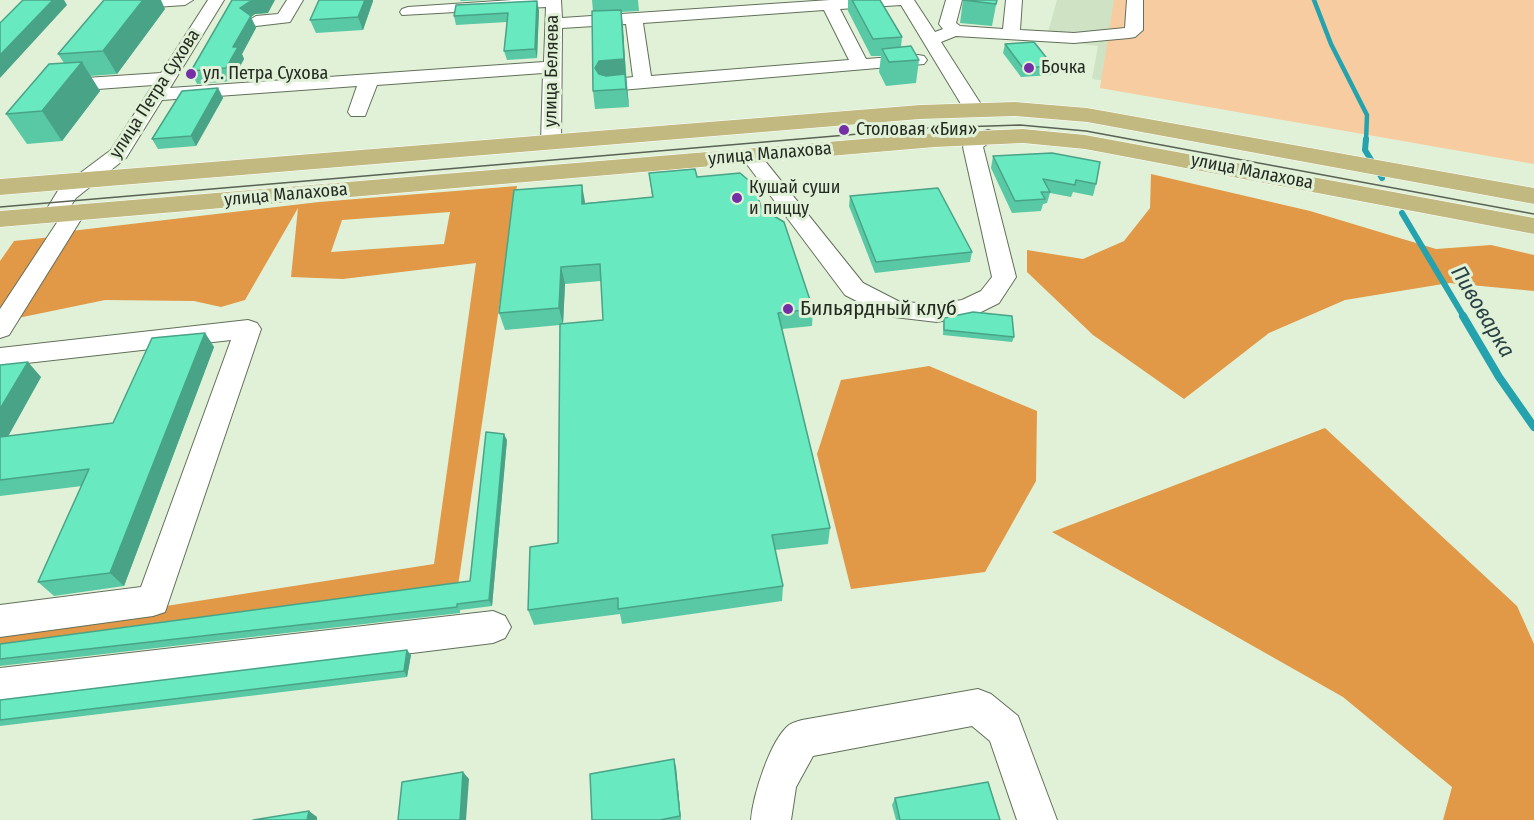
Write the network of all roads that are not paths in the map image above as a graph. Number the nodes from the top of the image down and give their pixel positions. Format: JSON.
{"nodes":[{"id":1,"x":184,"y":0,"type":"edge"},
{"id":2,"x":216,"y":0,"type":"edge"},
{"id":3,"x":295,"y":0,"type":"edge"},
{"id":4,"x":906,"y":0,"type":"edge"},
{"id":5,"x":954,"y":0,"type":"edge"},
{"id":6,"x":1014,"y":0,"type":"edge"},
{"id":7,"x":1135,"y":0,"type":"edge"},
{"id":8,"x":554,"y":1,"type":"edge"},
{"id":9,"x":830,"y":5,"type":"junction"},
{"id":10,"x":115,"y":6,"type":"edge"},
{"id":11,"x":740,"y":6,"type":"edge"},
{"id":12,"x":408,"y":12,"type":"dead end"},
{"id":13,"x":634,"y":18,"type":"junction"},
{"id":14,"x":256,"y":21,"type":"dead end"},
{"id":15,"x":553,"y":24,"type":"junction"},
{"id":16,"x":955,"y":31,"type":"junction"},
{"id":17,"x":1011,"y":33,"type":"junction"},
{"id":18,"x":931,"y":39,"type":"junction"},
{"id":19,"x":942,"y":59,"type":"junction"},
{"id":20,"x":860,"y":65,"type":"junction"},
{"id":21,"x":553,"y":67,"type":"junction"},
{"id":22,"x":63,"y":68,"type":"edge"},
{"id":23,"x":167,"y":78,"type":"junction"},
{"id":24,"x":369,"y":80,"type":"junction"},
{"id":25,"x":643,"y":82,"type":"junction"},
{"id":26,"x":609,"y":85,"type":"edge"},
{"id":27,"x":156,"y":95,"type":"junction"},
{"id":28,"x":974,"y":109,"type":"junction"},
{"id":29,"x":358,"y":112,"type":"dead end"},
{"id":30,"x":988,"y":136,"type":"junction"},
{"id":31,"x":551,"y":142,"type":"junction"},
{"id":32,"x":750,"y":155,"type":"junction"},
{"id":33,"x":85,"y":179,"type":"junction"},
{"id":34,"x":0,"y":187,"type":"edge"},
{"id":35,"x":1534,"y":196,"type":"edge"},
{"id":36,"x":64,"y":214,"type":"junction"},
{"id":37,"x":0,"y":219,"type":"edge"},
{"id":38,"x":1534,"y":226,"type":"edge"},
{"id":39,"x":0,"y":329,"type":"edge"},
{"id":40,"x":0,"y":357,"type":"edge"},
{"id":41,"x":0,"y":621,"type":"edge"},
{"id":42,"x":494,"y":627,"type":"dead end"},
{"id":43,"x":0,"y":686,"type":"edge"},
{"id":44,"x":771,"y":820,"type":"edge"},
{"id":45,"x":1036,"y":820,"type":"edge"}],
"edges":[{"from":1,"to":10,"type":"street"},
{"from":2,"to":23,"type":"street","name":"улица Петра Сухова"},
{"from":3,"to":14,"type":"street"},
{"from":4,"to":9,"type":"street"},
{"from":4,"to":18,"type":"street"},
{"from":5,"to":16,"type":"street"},
{"from":6,"to":17,"type":"street"},
{"from":7,"to":17,"type":"street"},
{"from":8,"to":12,"type":"street"},
{"from":8,"to":15,"type":"street","name":"улица Беляева"},
{"from":9,"to":11,"type":"street"},
{"from":9,"to":20,"type":"street"},
{"from":11,"to":13,"type":"street"},
{"from":13,"to":15,"type":"street"},
{"from":13,"to":25,"type":"street"},
{"from":15,"to":21,"type":"street","name":"улица Беляева"},
{"from":16,"to":17,"type":"street"},
{"from":16,"to":18,"type":"street"},
{"from":18,"to":19,"type":"street"},
{"from":19,"to":20,"type":"street"},
{"from":19,"to":28,"type":"street"},
{"from":20,"to":25,"type":"street"},
{"from":21,"to":24,"type":"street"},
{"from":21,"to":31,"type":"street","name":"улица Беляева"},
{"from":22,"to":23,"type":"street"},
{"from":23,"to":27,"type":"street","name":"улица Петра Сухова"},
{"from":24,"to":27,"type":"street"},
{"from":24,"to":29,"type":"street"},
{"from":25,"to":26,"type":"street"},
{"from":27,"to":33,"type":"street","name":"улица Петра Сухова"},
{"from":28,"to":31,"type":"main road","name":"улица Малахова"},
{"from":28,"to":35,"type":"main road","name":"улица Малахова"},
{"from":30,"to":32,"type":"main road","name":"улица Малахова"},
{"from":30,"to":32,"type":"street"},
{"from":30,"to":38,"type":"main road","name":"улица Малахова"},
{"from":31,"to":33,"type":"main road","name":"улица Малахова"},
{"from":32,"to":36,"type":"main road","name":"улица Малахова"},
{"from":33,"to":34,"type":"main road","name":"улица Малахова"},
{"from":33,"to":36,"type":"street","name":"улица Петра Сухова"},
{"from":36,"to":37,"type":"main road","name":"улица Малахова"},
{"from":36,"to":39,"type":"street","name":"улица Петра Сухова"},
{"from":40,"to":41,"type":"street"},
{"from":42,"to":43,"type":"street"},
{"from":44,"to":45,"type":"street"}]}
